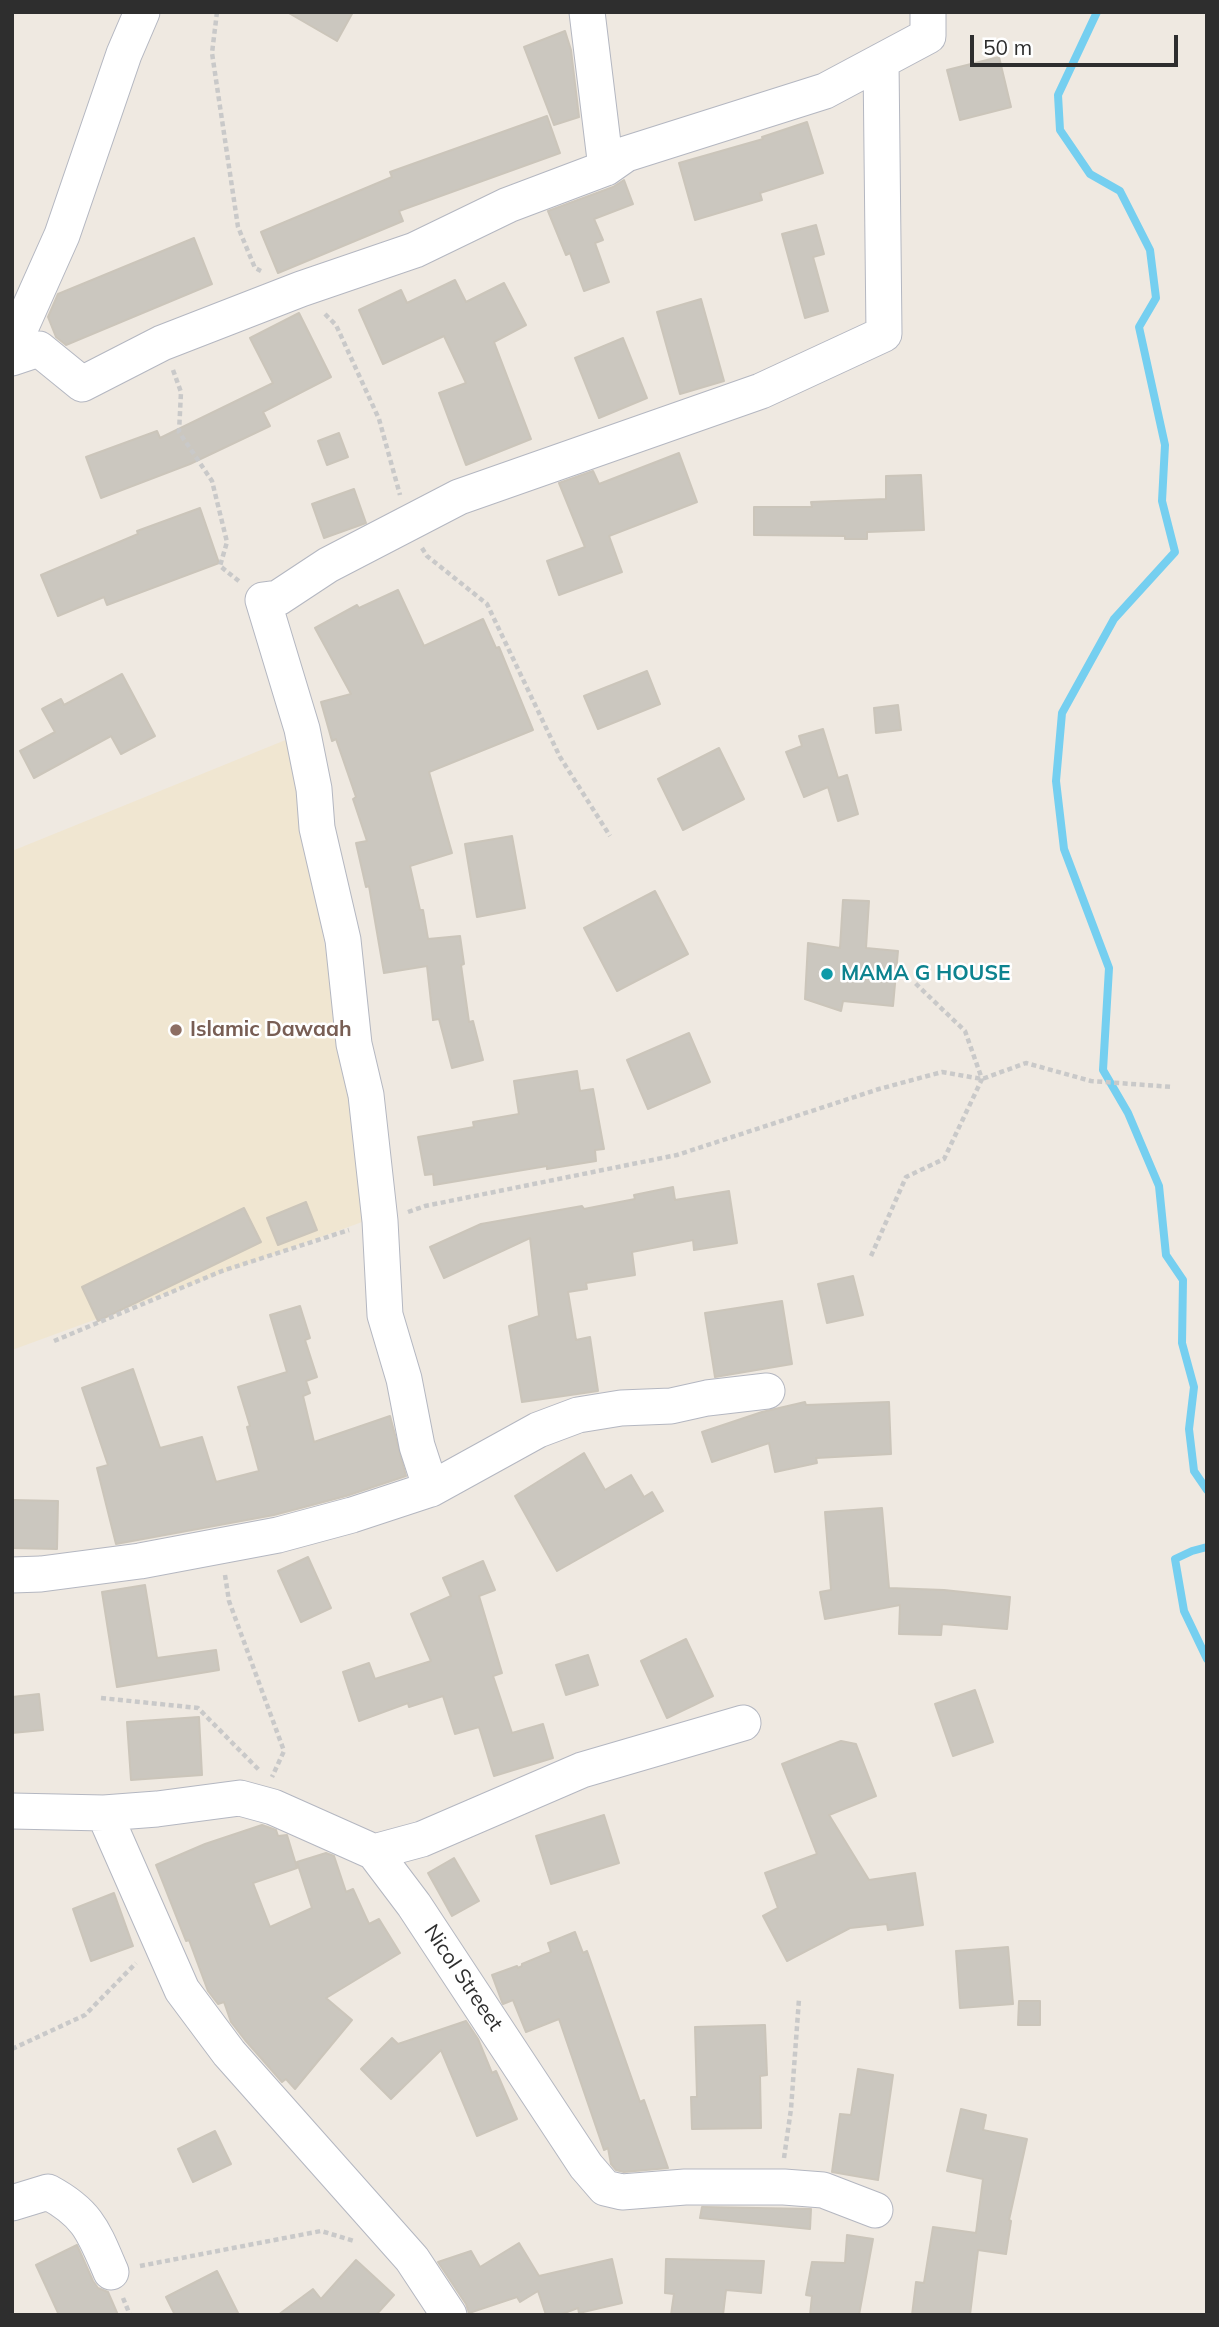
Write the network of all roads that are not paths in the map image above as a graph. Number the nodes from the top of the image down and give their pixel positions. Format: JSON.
{"nodes":[{"id":1,"x":142,"y":12,"type":"edge"},
{"id":2,"x":587,"y":12,"type":"edge"},
{"id":3,"x":928,"y":12,"type":"edge"},
{"id":4,"x":881,"y":61,"type":"junction"},
{"id":5,"x":606,"y":168,"type":"junction"},
{"id":6,"x":12,"y":347,"type":"edge"},
{"id":7,"x":12,"y":358,"type":"edge"},
{"id":8,"x":767,"y":1391,"type":"dead end"},
{"id":9,"x":431,"y":1489,"type":"junction"},
{"id":10,"x":12,"y":1575,"type":"edge"},
{"id":11,"x":743,"y":1723,"type":"dead end"},
{"id":12,"x":12,"y":1811,"type":"edge"},
{"id":13,"x":104,"y":1813,"type":"junction"},
{"id":14,"x":374,"y":1852,"type":"junction"},
{"id":15,"x":12,"y":2203,"type":"edge"},
{"id":16,"x":875,"y":2210,"type":"dead end"},
{"id":17,"x":111,"y":2272,"type":"road end"},
{"id":18,"x":449,"y":2315,"type":"edge"}],
"edges":[{"from":1,"to":6,"type":"street"},
{"from":2,"to":5,"type":"street"},
{"from":3,"to":4,"type":"street"},
{"from":4,"to":5,"type":"street"},
{"from":4,"to":9,"type":"street"},
{"from":5,"to":7,"type":"street"},
{"from":8,"to":9,"type":"street"},
{"from":9,"to":10,"type":"street"},
{"from":11,"to":14,"type":"street"},
{"from":12,"to":13,"type":"street","name":"Nicol Streeet"},
{"from":13,"to":14,"type":"street","name":"Nicol Streeet"},
{"from":13,"to":18,"type":"street"},
{"from":14,"to":16,"type":"street","name":"Nicol Streeet"},
{"from":15,"to":17,"type":"street"}]}
